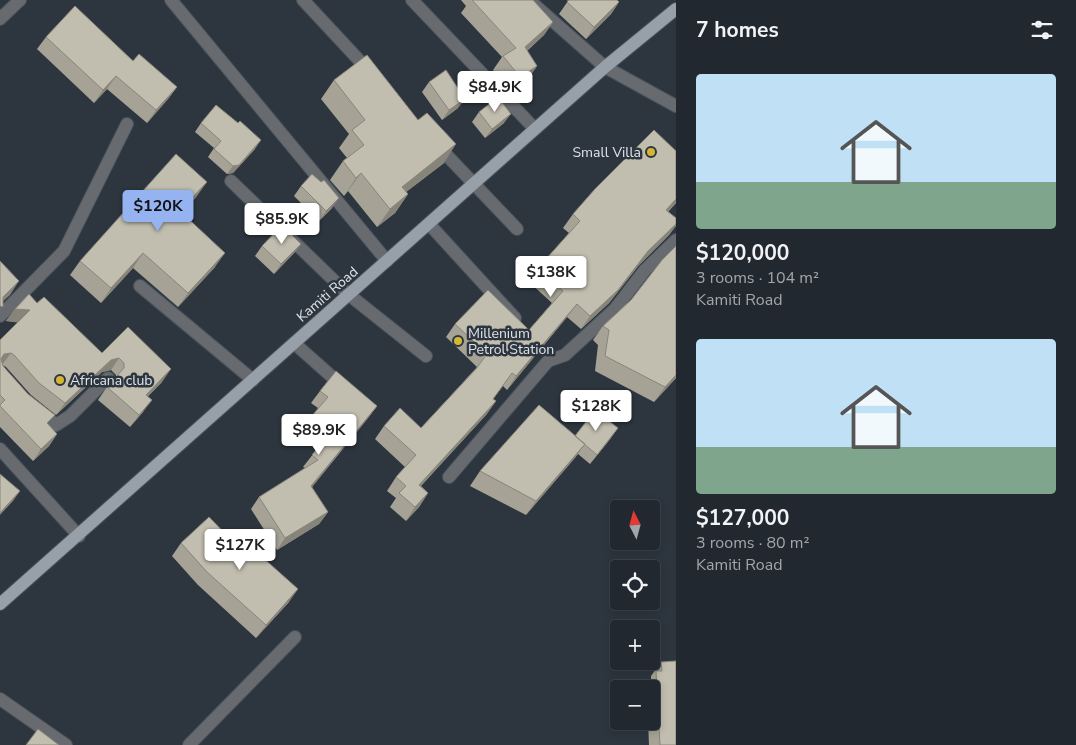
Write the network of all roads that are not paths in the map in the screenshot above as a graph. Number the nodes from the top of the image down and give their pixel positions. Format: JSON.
{"nodes":[{"id":1,"x":20,"y":0,"type":"edge"},
{"id":2,"x":171,"y":0,"type":"edge"},
{"id":3,"x":303,"y":0,"type":"edge"},
{"id":4,"x":412,"y":0,"type":"edge"},
{"id":5,"x":529,"y":0,"type":"edge"},
{"id":6,"x":676,"y":9,"type":"edge"},
{"id":7,"x":0,"y":19,"type":"edge"},
{"id":8,"x":605,"y":67,"type":"junction"},
{"id":9,"x":382,"y":85,"type":"edge"},
{"id":10,"x":676,"y":106,"type":"edge"},
{"id":11,"x":127,"y":124,"type":"dead end"},
{"id":12,"x":535,"y":129,"type":"junction"},
{"id":13,"x":428,"y":134,"type":"edge"},
{"id":14,"x":231,"y":182,"type":"dead end"},
{"id":15,"x":474,"y":184,"type":"junction"},
{"id":16,"x":429,"y":224,"type":"junction"},
{"id":17,"x":517,"y":229,"type":"dead end"},
{"id":18,"x":676,"y":240,"type":"edge"},
{"id":19,"x":388,"y":261,"type":"junction"},
{"id":20,"x":140,"y":286,"type":"dead end"},
{"id":21,"x":348,"y":294,"type":"junction"},
{"id":22,"x":0,"y":316,"type":"edge"},
{"id":23,"x":515,"y":319,"type":"edge"},
{"id":24,"x":294,"y":343,"type":"junction"},
{"id":25,"x":426,"y":356,"type":"dead end"},
{"id":26,"x":108,"y":378,"type":"edge"},
{"id":27,"x":253,"y":380,"type":"junction"},
{"id":28,"x":339,"y":383,"type":"edge"},
{"id":29,"x":25,"y":401,"type":"edge"},
{"id":30,"x":0,"y":449,"type":"edge"},
{"id":31,"x":449,"y":477,"type":"dead end"},
{"id":32,"x":79,"y":536,"type":"junction"},
{"id":33,"x":0,"y":604,"type":"edge"},
{"id":34,"x":295,"y":637,"type":"dead end"},
{"id":35,"x":0,"y":699,"type":"edge"},
{"id":36,"x":66,"y":745,"type":"edge"},
{"id":37,"x":188,"y":745,"type":"edge"}],
"edges":[{"from":1,"to":7,"type":"street"},
{"from":2,"to":19,"type":"street"},
{"from":3,"to":9,"type":"street"},
{"from":4,"to":12,"type":"street"},
{"from":5,"to":8,"type":"street"},
{"from":6,"to":8,"type":"main road","name":"Kamiti Road"},
{"from":8,"to":10,"type":"street"},
{"from":8,"to":12,"type":"main road","name":"Kamiti Road"},
{"from":11,"to":22,"type":"street"},
{"from":12,"to":15,"type":"main road","name":"Kamiti Road"},
{"from":13,"to":15,"type":"street"},
{"from":14,"to":21,"type":"street"},
{"from":15,"to":16,"type":"main road","name":"Kamiti Road"},
{"from":15,"to":17,"type":"street"},
{"from":16,"to":19,"type":"main road","name":"Kamiti Road"},
{"from":16,"to":23,"type":"street"},
{"from":18,"to":31,"type":"street"},
{"from":19,"to":21,"type":"main road","name":"Kamiti Road"},
{"from":20,"to":27,"type":"street"},
{"from":21,"to":24,"type":"main road","name":"Kamiti Road"},
{"from":21,"to":25,"type":"street"},
{"from":24,"to":27,"type":"main road","name":"Kamiti Road"},
{"from":24,"to":28,"type":"street"},
{"from":26,"to":29,"type":"street"},
{"from":27,"to":32,"type":"main road","name":"Kamiti Road"},
{"from":30,"to":32,"type":"street"},
{"from":32,"to":33,"type":"main road","name":"Kamiti Road"},
{"from":34,"to":37,"type":"street"},
{"from":35,"to":36,"type":"street"}]}
